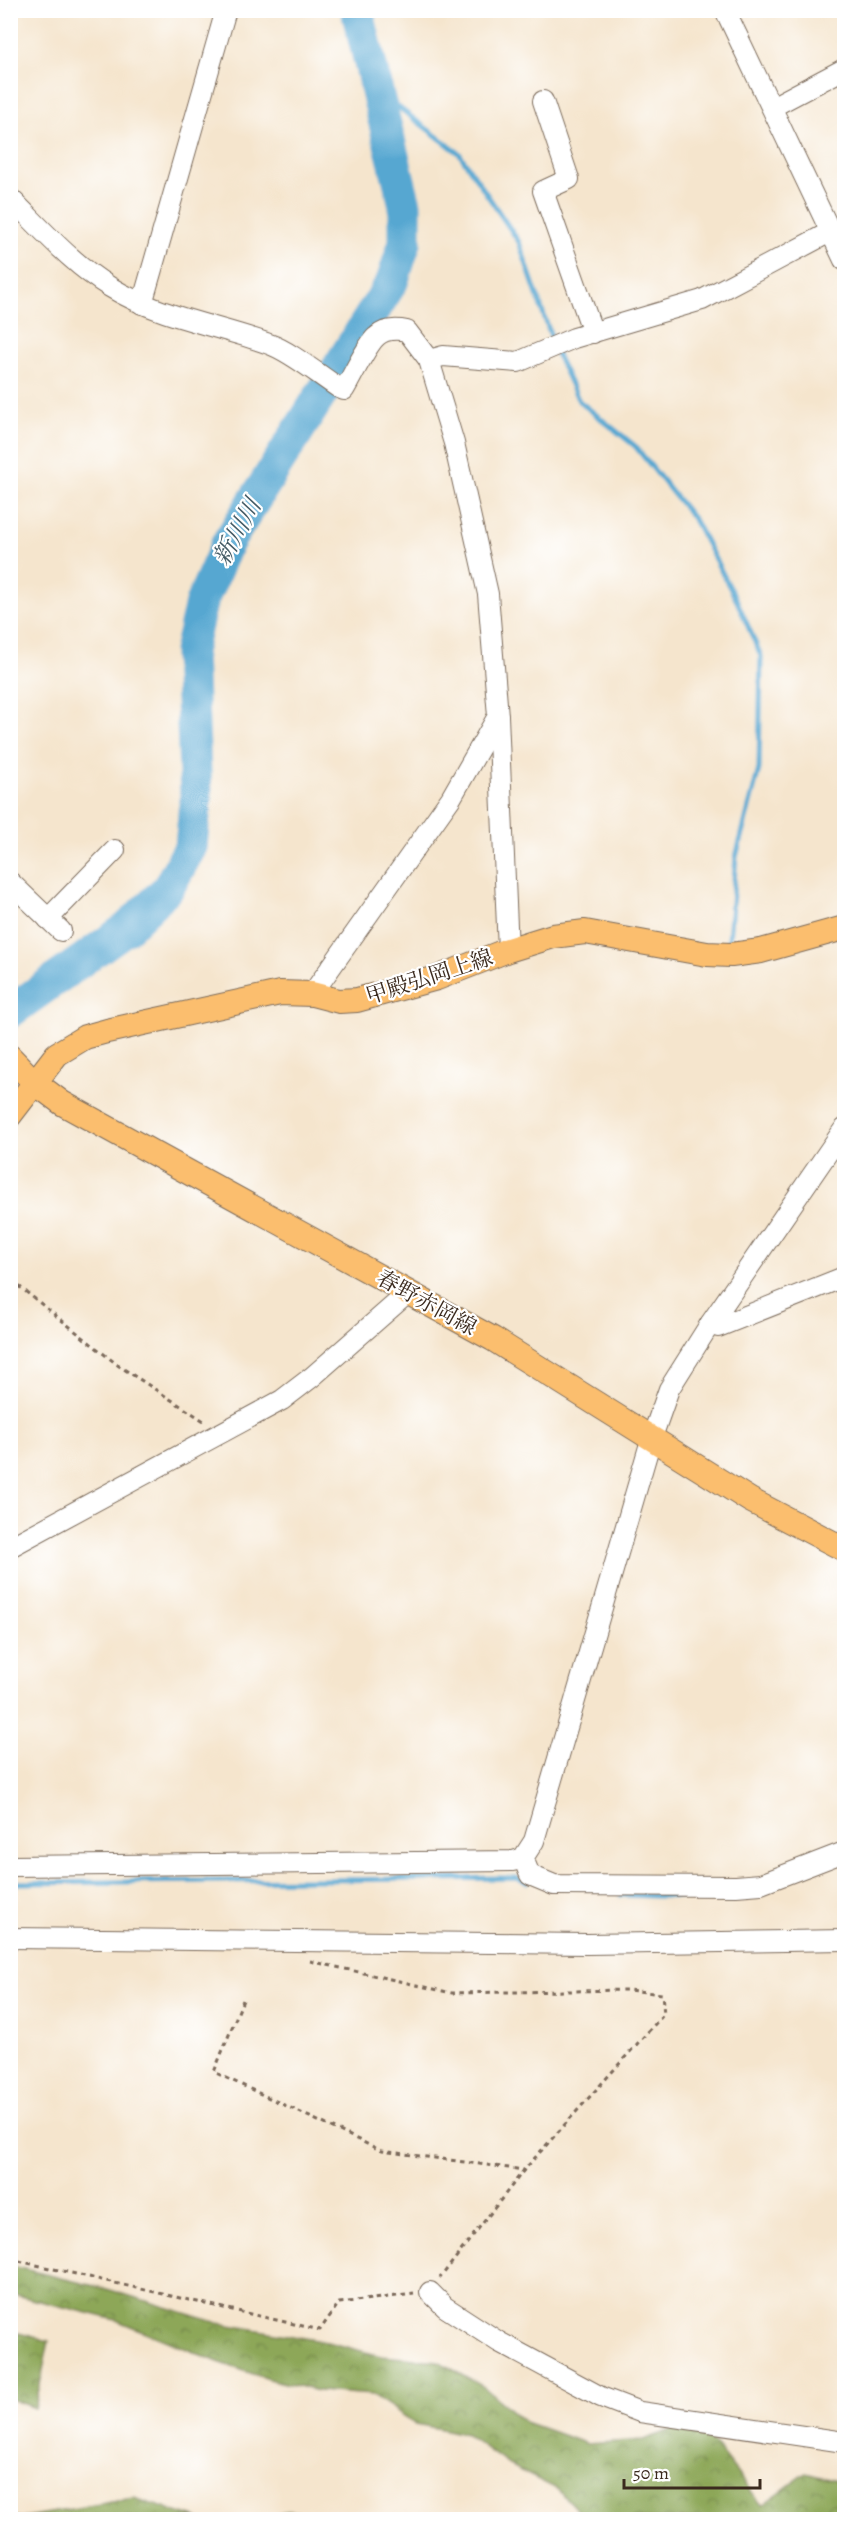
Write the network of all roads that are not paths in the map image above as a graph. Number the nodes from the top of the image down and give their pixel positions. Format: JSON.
{"nodes":[{"id":1,"x":226,"y":10,"type":"edge"},
{"id":2,"x":726,"y":10,"type":"edge"},
{"id":3,"x":844,"y":69,"type":"edge"},
{"id":4,"x":543,"y":101,"type":"dead end"},
{"id":5,"x":772,"y":107,"type":"junction"},
{"id":6,"x":10,"y":198,"type":"edge"},
{"id":7,"x":831,"y":232,"type":"junction"},
{"id":8,"x":844,"y":261,"type":"edge"},
{"id":9,"x":142,"y":304,"type":"junction"},
{"id":10,"x":583,"y":336,"type":"junction"},
{"id":11,"x":429,"y":360,"type":"junction"},
{"id":12,"x":498,"y":716,"type":"junction"},
{"id":13,"x":115,"y":849,"type":"dead end"},
{"id":14,"x":10,"y":882,"type":"edge"},
{"id":15,"x":844,"y":928,"type":"edge"},
{"id":16,"x":508,"y":950,"type":"junction"},
{"id":17,"x":312,"y":994,"type":"junction"},
{"id":18,"x":10,"y":1057,"type":"edge"},
{"id":19,"x":34,"y":1082,"type":"junction"},
{"id":20,"x":10,"y":1115,"type":"edge"},
{"id":21,"x":844,"y":1129,"type":"edge"},
{"id":22,"x":844,"y":1277,"type":"edge"},
{"id":23,"x":409,"y":1292,"type":"junction"},
{"id":24,"x":710,"y":1324,"type":"junction"},
{"id":25,"x":651,"y":1440,"type":"junction"},
{"id":26,"x":10,"y":1547,"type":"edge"},
{"id":27,"x":844,"y":1549,"type":"edge"},
{"id":28,"x":844,"y":1852,"type":"edge"},
{"id":29,"x":523,"y":1858,"type":"junction"},
{"id":30,"x":10,"y":1866,"type":"edge"},
{"id":31,"x":10,"y":1938,"type":"edge"},
{"id":32,"x":844,"y":1940,"type":"edge"},
{"id":33,"x":430,"y":2292,"type":"road end"},
{"id":34,"x":844,"y":2442,"type":"edge"}],
"edges":[{"from":1,"to":9,"type":"street"},
{"from":2,"to":5,"type":"street"},
{"from":3,"to":5,"type":"street"},
{"from":4,"to":10,"type":"street"},
{"from":5,"to":7,"type":"street"},
{"from":6,"to":9,"type":"street"},
{"from":7,"to":8,"type":"street"},
{"from":7,"to":10,"type":"street"},
{"from":9,"to":11,"type":"street"},
{"from":10,"to":11,"type":"street"},
{"from":11,"to":12,"type":"street"},
{"from":12,"to":16,"type":"street"},
{"from":12,"to":17,"type":"street"},
{"from":13,"to":14,"type":"street"},
{"from":15,"to":16,"type":"main road","name":"甲殿弘岡上線"},
{"from":16,"to":17,"type":"main road","name":"甲殿弘岡上線"},
{"from":17,"to":19,"type":"main road","name":"甲殿弘岡上線"},
{"from":18,"to":19,"type":"main road","name":"春野赤岡線"},
{"from":19,"to":20,"type":"main road","name":"甲殿弘岡上線"},
{"from":19,"to":23,"type":"main road","name":"春野赤岡線"},
{"from":21,"to":24,"type":"street"},
{"from":22,"to":24,"type":"street"},
{"from":23,"to":25,"type":"main road","name":"春野赤岡線"},
{"from":23,"to":26,"type":"street"},
{"from":24,"to":25,"type":"street"},
{"from":25,"to":27,"type":"main road","name":"春野赤岡線"},
{"from":25,"to":29,"type":"street"},
{"from":28,"to":29,"type":"street"},
{"from":29,"to":30,"type":"street"},
{"from":31,"to":32,"type":"street"},
{"from":33,"to":34,"type":"street"}]}
